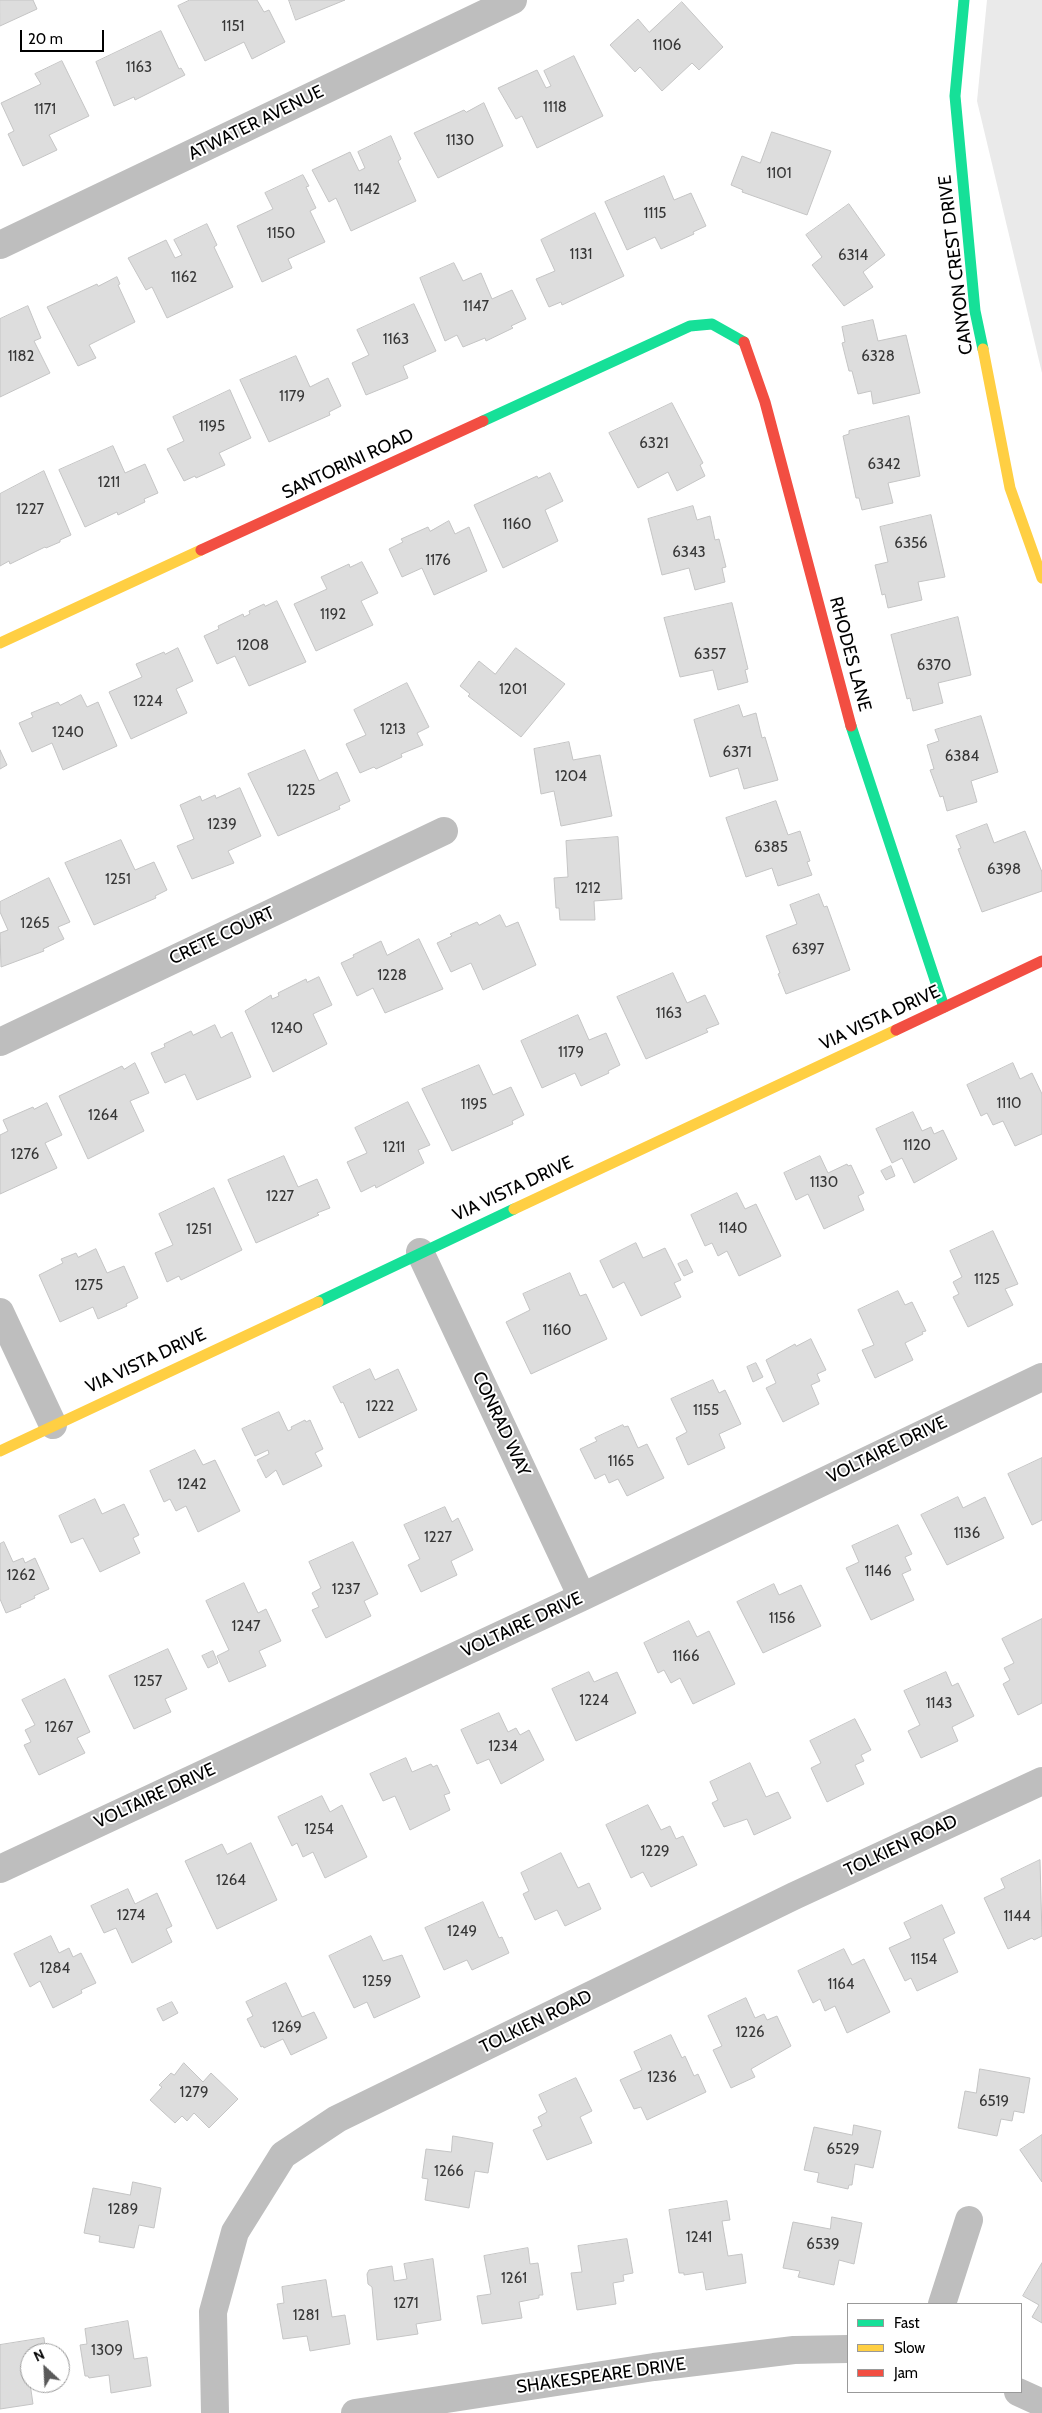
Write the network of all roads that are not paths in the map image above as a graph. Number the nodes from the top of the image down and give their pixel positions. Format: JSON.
{"nodes":[{"id":1,"x":513,"y":0,"type":"edge"},
{"id":2,"x":964,"y":0,"type":"edge"},
{"id":3,"x":0,"y":245,"type":"edge"},
{"id":4,"x":712,"y":324,"type":"joint"},
{"id":5,"x":1042,"y":578,"type":"edge"},
{"id":6,"x":0,"y":643,"type":"edge"},
{"id":7,"x":444,"y":831,"type":"dead end"},
{"id":8,"x":1042,"y":961,"type":"edge"},
{"id":9,"x":944,"y":1007,"type":"junction"},
{"id":10,"x":0,"y":1042,"type":"edge"},
{"id":11,"x":420,"y":1252,"type":"junction"},
{"id":12,"x":0,"y":1312,"type":"edge"},
{"id":13,"x":1042,"y":1377,"type":"edge"},
{"id":14,"x":53,"y":1425,"type":"junction"},
{"id":15,"x":0,"y":1451,"type":"edge"},
{"id":16,"x":582,"y":1596,"type":"junction"},
{"id":17,"x":1042,"y":1780,"type":"edge"},
{"id":18,"x":0,"y":1869,"type":"edge"},
{"id":19,"x":968,"y":2220,"type":"dead end"},
{"id":20,"x":942,"y":2303,"type":"edge"},
{"id":21,"x":847,"y":2349,"type":"edge"},
{"id":22,"x":1020,"y":2393,"type":"edge"},
{"id":23,"x":1042,"y":2403,"type":"edge"},
{"id":24,"x":215,"y":2413,"type":"edge"},
{"id":25,"x":355,"y":2413,"type":"edge"}],
"edges":[{"from":1,"to":3,"type":"street","name":"ATWATER AVENUE"},
{"from":2,"to":5,"type":"street","name":"CANYON CREST DRIVE"},
{"from":4,"to":6,"type":"street","name":"SANTORINI ROAD"},
{"from":4,"to":9,"type":"street","name":"RHODES LANE"},
{"from":7,"to":10,"type":"street","name":"CRETE COURT"},
{"from":8,"to":9,"type":"street","name":"VIA VISTA DRIVE"},
{"from":9,"to":11,"type":"street","name":"VIA VISTA DRIVE"},
{"from":11,"to":14,"type":"street","name":"VIA VISTA DRIVE"},
{"from":11,"to":16,"type":"street","name":"CONRAD WAY"},
{"from":12,"to":14,"type":"street"},
{"from":13,"to":16,"type":"street","name":"VOLTAIRE DRIVE"},
{"from":14,"to":15,"type":"street","name":"VIA VISTA DRIVE"},
{"from":16,"to":18,"type":"street","name":"VOLTAIRE DRIVE"},
{"from":17,"to":24,"type":"street","name":"TOLKIEN ROAD"},
{"from":19,"to":20,"type":"street"},
{"from":21,"to":25,"type":"street","name":"SHAKESPEARE DRIVE"},
{"from":22,"to":23,"type":"street"}]}
